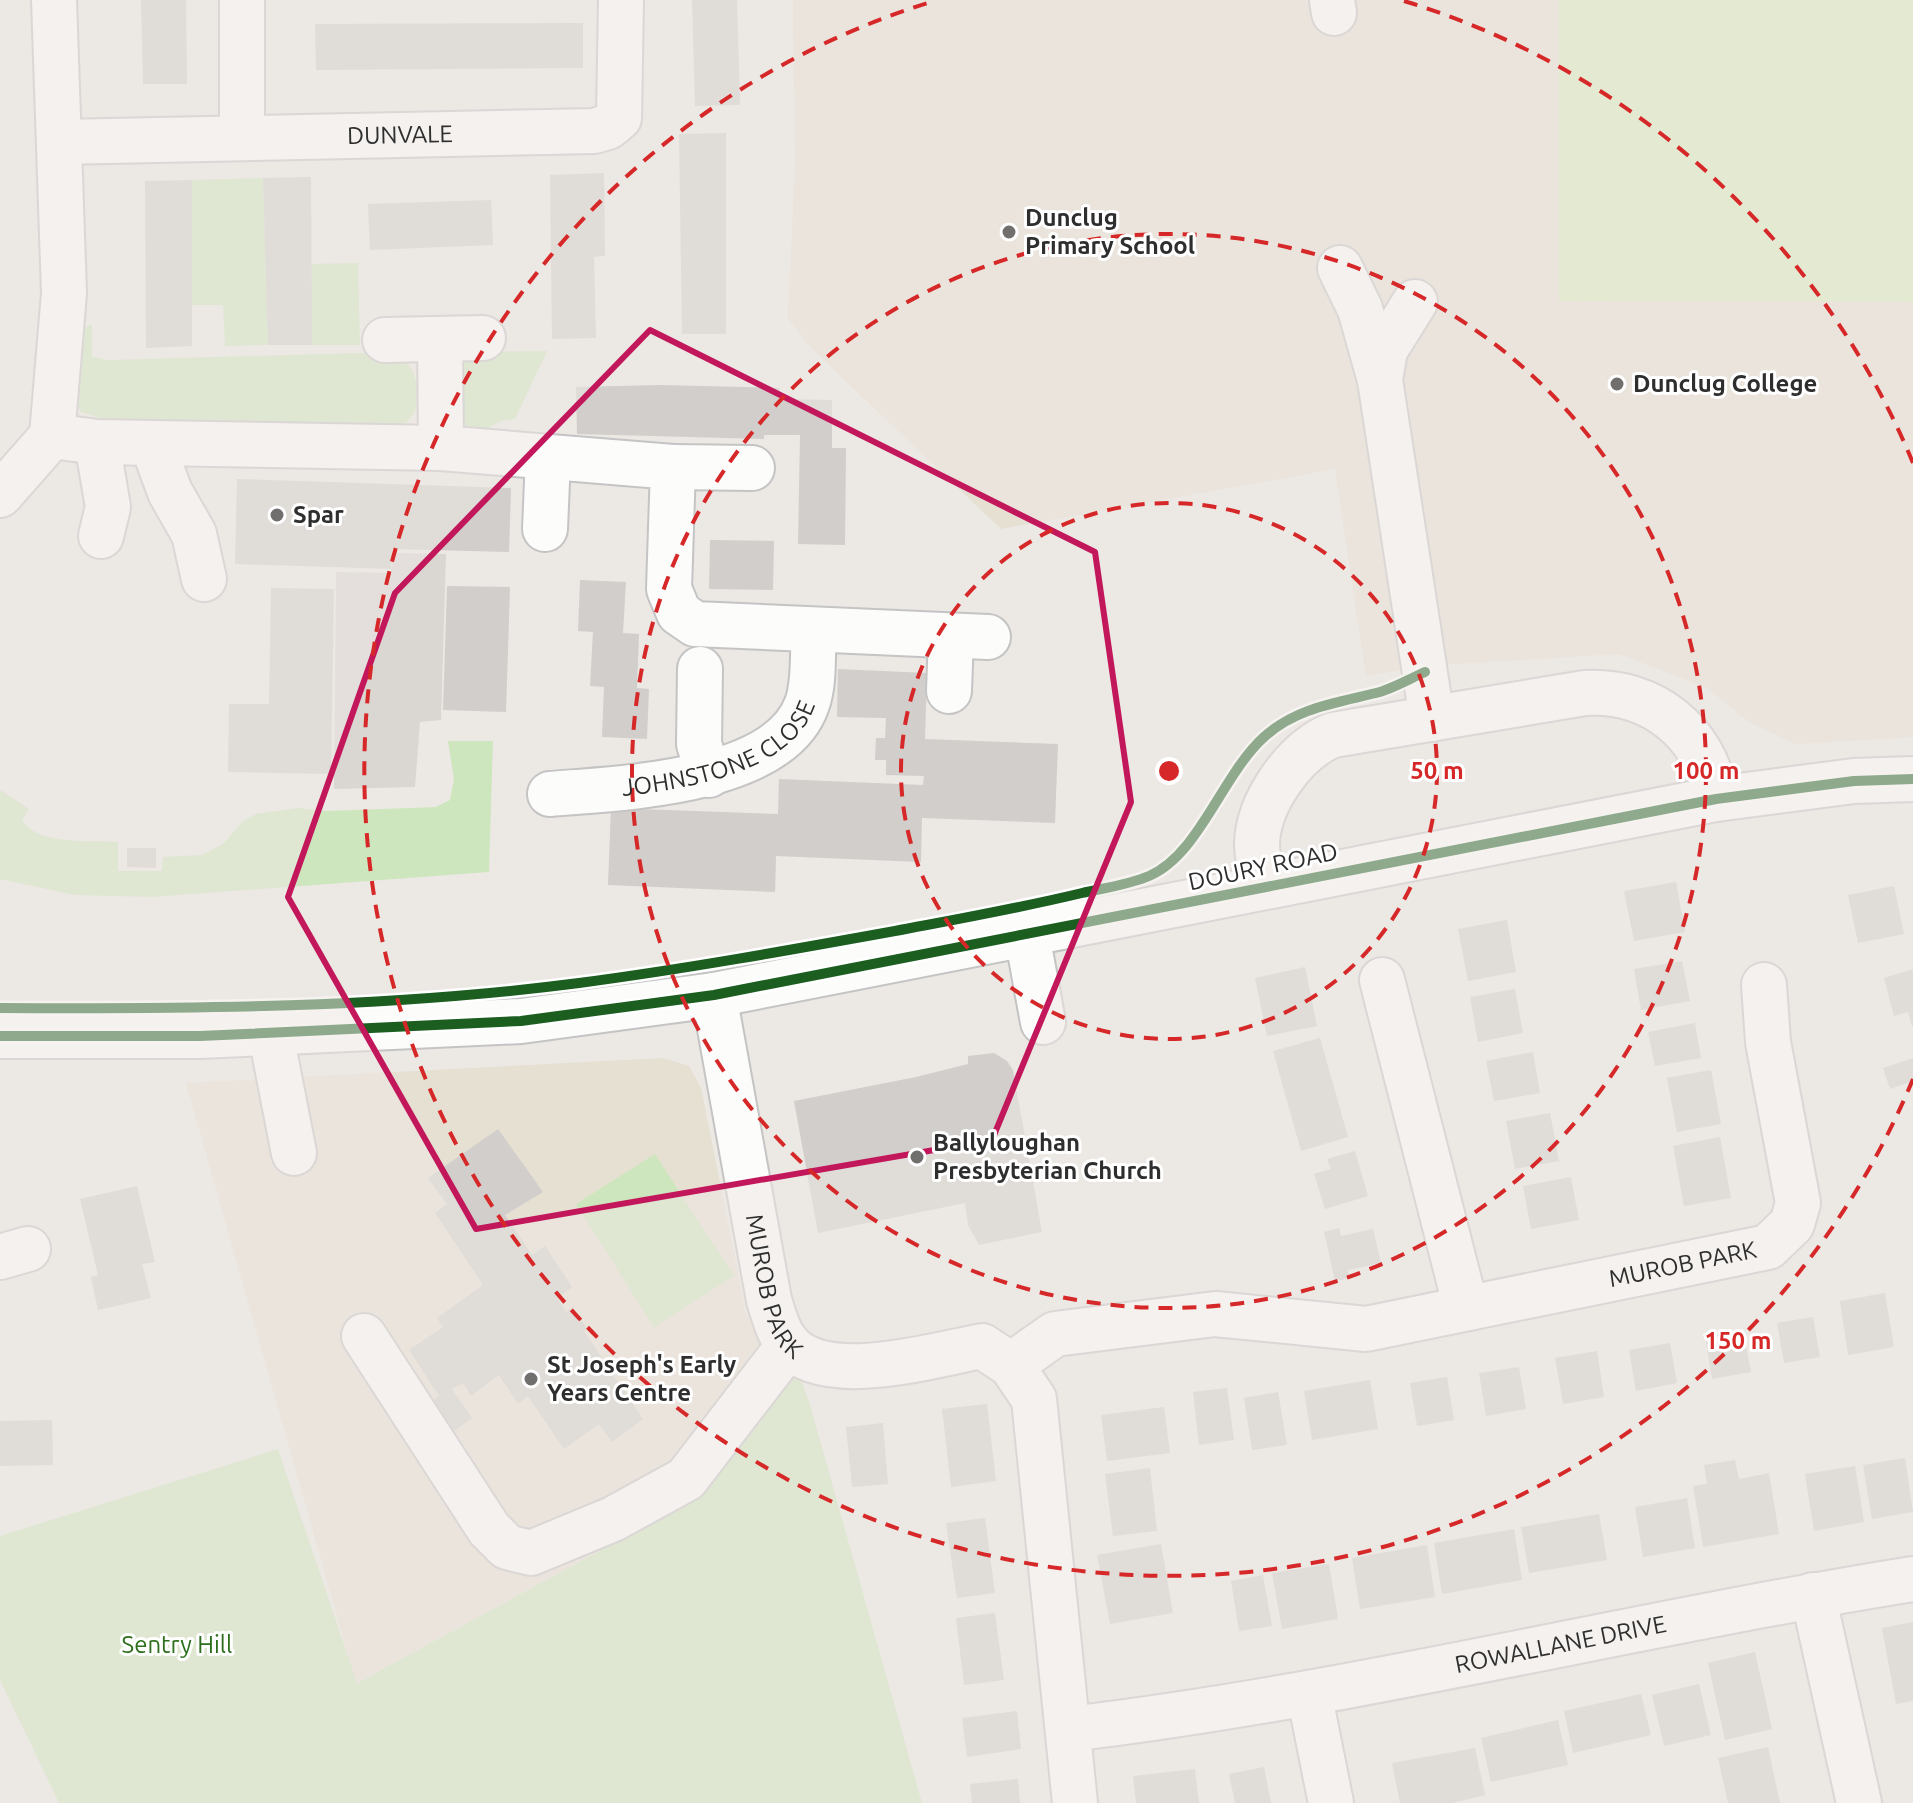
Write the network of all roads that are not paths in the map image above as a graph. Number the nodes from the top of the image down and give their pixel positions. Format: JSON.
{"nodes":[{"id":1,"x":54,"y":0,"type":"edge"},
{"id":2,"x":242,"y":0,"type":"edge"},
{"id":3,"x":621,"y":0,"type":"edge"},
{"id":4,"x":242,"y":137,"type":"junction"},
{"id":5,"x":60,"y":142,"type":"junction"},
{"id":6,"x":1340,"y":268,"type":"dead end"},
{"id":7,"x":1415,"y":302,"type":"dead end"},
{"id":8,"x":483,"y":338,"type":"dead end"},
{"id":9,"x":440,"y":339,"type":"junction"},
{"id":10,"x":385,"y":340,"type":"dead end"},
{"id":11,"x":1380,"y":380,"type":"junction"},
{"id":12,"x":52,"y":436,"type":"junction"},
{"id":13,"x":97,"y":442,"type":"junction"},
{"id":14,"x":152,"y":443,"type":"junction"},
{"id":15,"x":441,"y":448,"type":"junction"},
{"id":16,"x":548,"y":457,"type":"junction"},
{"id":17,"x":673,"y":467,"type":"junction"},
{"id":18,"x":752,"y":468,"type":"dead end"},
{"id":19,"x":0,"y":495,"type":"edge"},
{"id":20,"x":545,"y":529,"type":"dead end"},
{"id":21,"x":101,"y":536,"type":"dead end"},
{"id":22,"x":204,"y":579,"type":"dead end"},
{"id":23,"x":814,"y":630,"type":"junction"},
{"id":24,"x":700,"y":669,"type":"dead end"},
{"id":25,"x":949,"y":691,"type":"dead end"},
{"id":26,"x":1432,"y":719,"type":"junction"},
{"id":27,"x":709,"y":775,"type":"junction"},
{"id":28,"x":1913,"y":779,"type":"edge"},
{"id":29,"x":550,"y":794,"type":"dead end"},
{"id":30,"x":1716,"y":799,"type":"junction"},
{"id":31,"x":1263,"y":887,"type":"junction"},
{"id":32,"x":1027,"y":935,"type":"junction"},
{"id":33,"x":1382,"y":980,"type":"dead end"},
{"id":34,"x":1764,"y":985,"type":"dead end"},
{"id":35,"x":714,"y":995,"type":"junction"},
{"id":36,"x":1043,"y":1022,"type":"dead end"},
{"id":37,"x":274,"y":1033,"type":"junction"},
{"id":38,"x":0,"y":1036,"type":"edge"},
{"id":39,"x":294,"y":1153,"type":"dead end"},
{"id":40,"x":1466,"y":1308,"type":"junction"},
{"id":41,"x":364,"y":1336,"type":"dead end"},
{"id":42,"x":789,"y":1345,"type":"junction"},
{"id":43,"x":1011,"y":1365,"type":"junction"},
{"id":44,"x":1913,"y":1579,"type":"edge"},
{"id":45,"x":1813,"y":1595,"type":"junction"},
{"id":46,"x":1309,"y":1693,"type":"junction"},
{"id":47,"x":1070,"y":1729,"type":"junction"},
{"id":48,"x":1075,"y":1803,"type":"edge"},
{"id":49,"x":1331,"y":1803,"type":"edge"},
{"id":50,"x":1859,"y":1803,"type":"edge"}],
"edges":[{"from":1,"to":5,"type":"street"},
{"from":2,"to":4,"type":"street"},
{"from":3,"to":4,"type":"street","name":"DUNVALE"},
{"from":4,"to":5,"type":"street","name":"DUNVALE"},
{"from":5,"to":12,"type":"street"},
{"from":6,"to":11,"type":"street"},
{"from":7,"to":11,"type":"street"},
{"from":8,"to":9,"type":"street"},
{"from":9,"to":10,"type":"street"},
{"from":9,"to":15,"type":"street"},
{"from":11,"to":26,"type":"street"},
{"from":12,"to":13,"type":"street"},
{"from":12,"to":19,"type":"street"},
{"from":13,"to":14,"type":"street"},
{"from":13,"to":21,"type":"street"},
{"from":14,"to":15,"type":"street"},
{"from":14,"to":22,"type":"street"},
{"from":15,"to":16,"type":"street"},
{"from":16,"to":17,"type":"street"},
{"from":16,"to":20,"type":"street"},
{"from":17,"to":18,"type":"street"},
{"from":17,"to":23,"type":"street"},
{"from":23,"to":25,"type":"street"},
{"from":23,"to":27,"type":"street","name":"JOHNSTONE CLOSE"},
{"from":24,"to":27,"type":"street"},
{"from":26,"to":30,"type":"street"},
{"from":26,"to":31,"type":"street"},
{"from":27,"to":29,"type":"street","name":"JOHNSTONE CLOSE"},
{"from":28,"to":30,"type":"street","name":"DOURY ROAD"},
{"from":30,"to":31,"type":"street","name":"DOURY ROAD"},
{"from":31,"to":32,"type":"street","name":"DOURY ROAD"},
{"from":32,"to":35,"type":"street","name":"DOURY ROAD"},
{"from":32,"to":36,"type":"street"},
{"from":33,"to":40,"type":"street"},
{"from":34,"to":40,"type":"street","name":"MUROB PARK"},
{"from":35,"to":37,"type":"street","name":"DOURY ROAD"},
{"from":35,"to":42,"type":"street","name":"MUROB PARK"},
{"from":37,"to":38,"type":"street","name":"DOURY ROAD"},
{"from":37,"to":39,"type":"street"},
{"from":40,"to":43,"type":"street","name":"MUROB PARK"},
{"from":41,"to":42,"type":"street"},
{"from":42,"to":43,"type":"street","name":"MUROB PARK"},
{"from":43,"to":47,"type":"street","name":"MUROB PARK"},
{"from":44,"to":45,"type":"street","name":"ROWALLANE DRIVE"},
{"from":45,"to":46,"type":"street","name":"ROWALLANE DRIVE"},
{"from":45,"to":50,"type":"street"},
{"from":46,"to":47,"type":"street"},
{"from":46,"to":49,"type":"street"},
{"from":47,"to":48,"type":"street","name":"MUROB PARK"}]}
